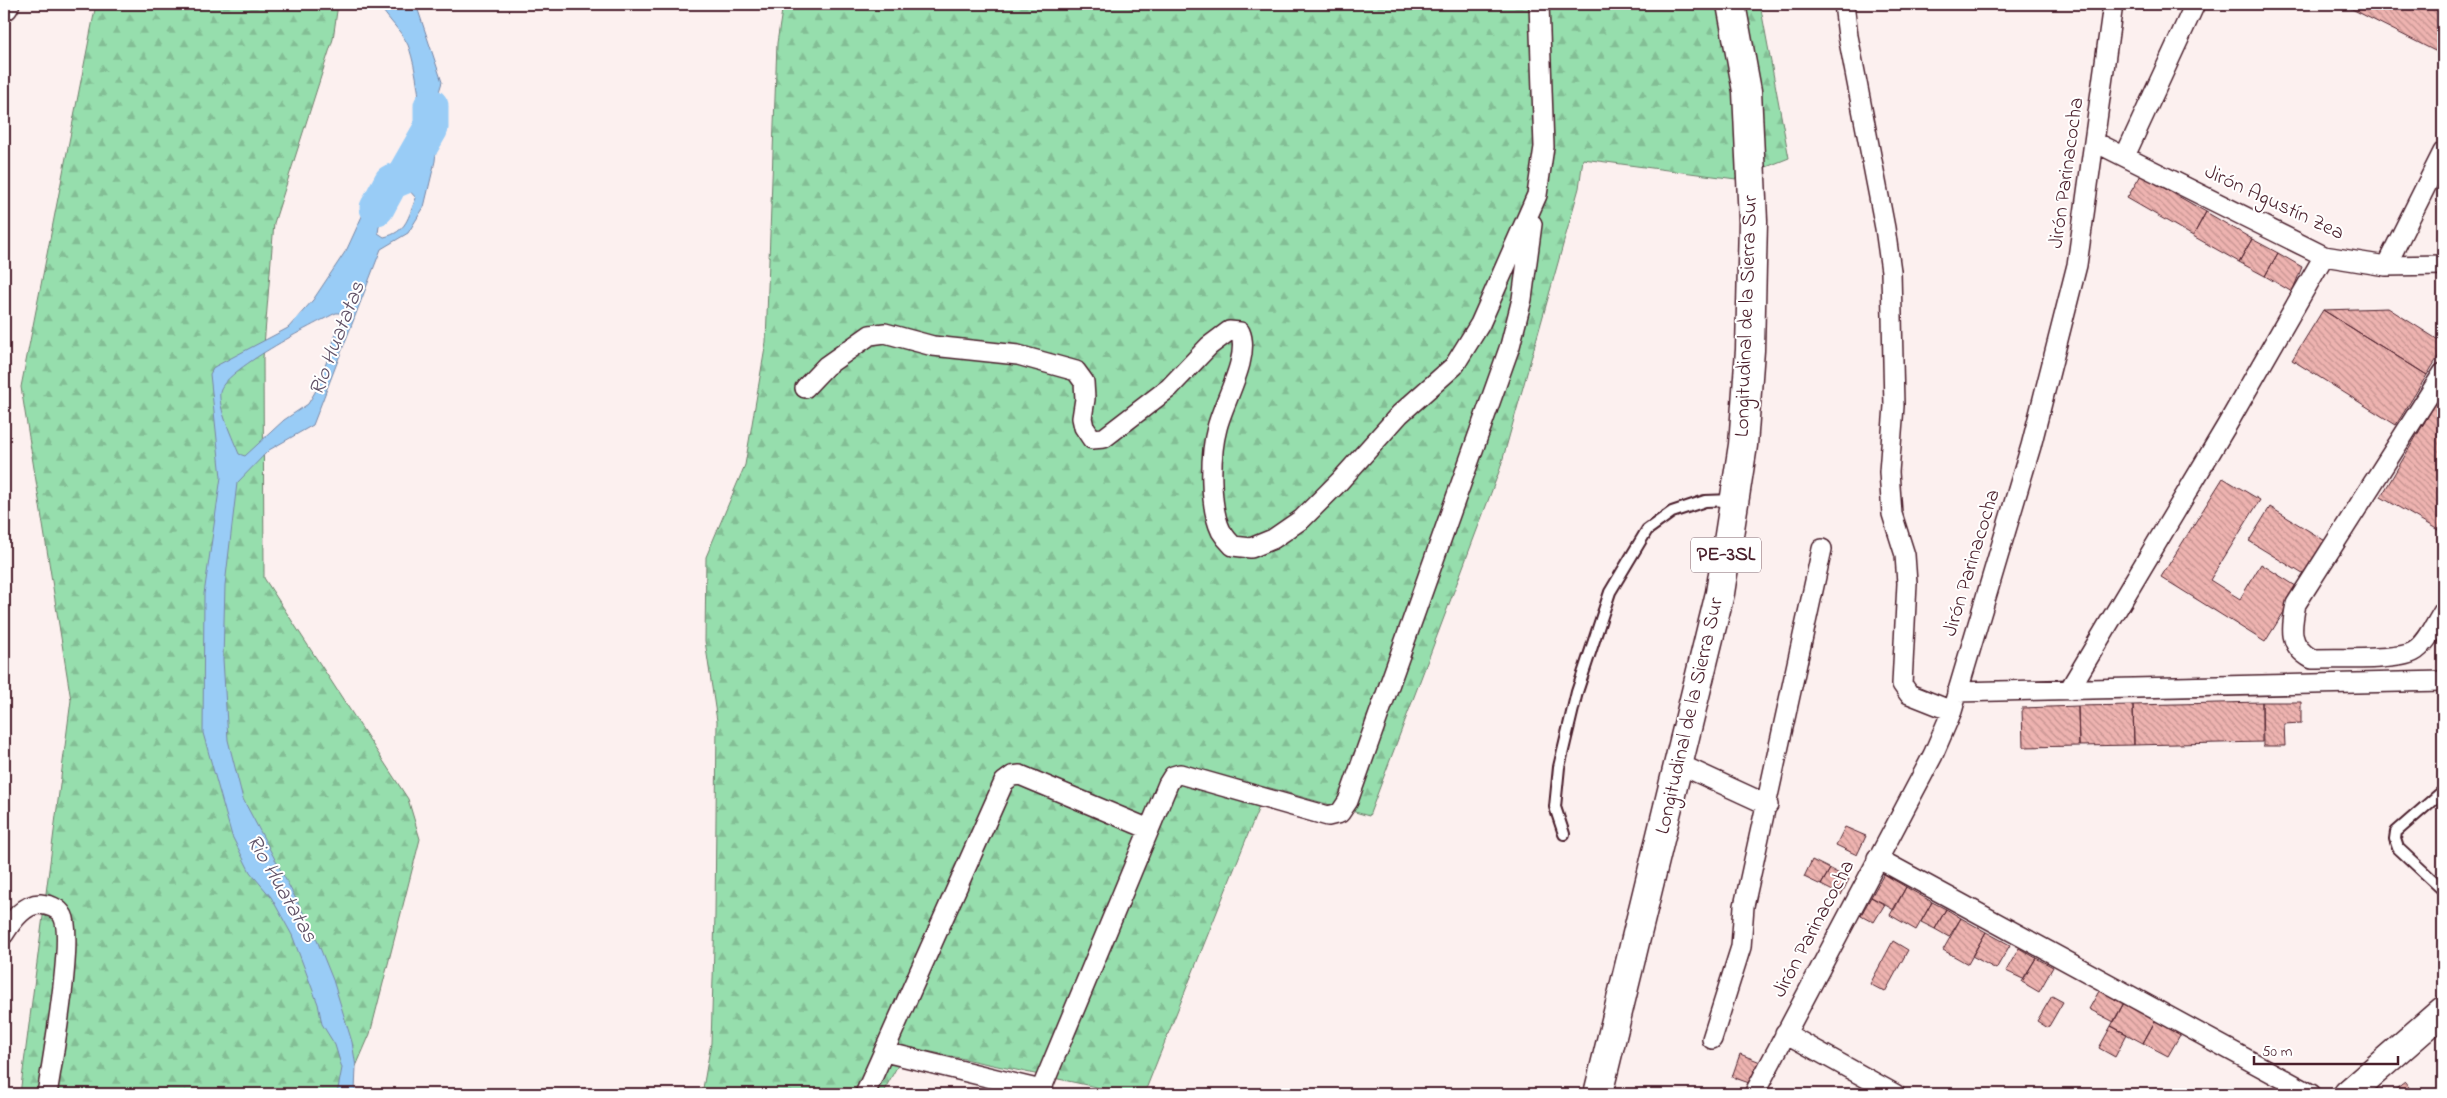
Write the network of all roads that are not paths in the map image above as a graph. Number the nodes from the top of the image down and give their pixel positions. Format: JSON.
{"nodes":[{"id":1,"x":1539,"y":4,"type":"edge"},
{"id":2,"x":1731,"y":4,"type":"edge"},
{"id":3,"x":1844,"y":4,"type":"edge"},
{"id":4,"x":2113,"y":4,"type":"edge"},
{"id":5,"x":2194,"y":4,"type":"edge"},
{"id":6,"x":2095,"y":142,"type":"junction"},
{"id":7,"x":2443,"y":152,"type":"edge"},
{"id":8,"x":2125,"y":156,"type":"junction"},
{"id":9,"x":1535,"y":200,"type":"junction"},
{"id":10,"x":2324,"y":256,"type":"junction"},
{"id":11,"x":2443,"y":265,"type":"edge"},
{"id":12,"x":2386,"y":266,"type":"junction"},
{"id":13,"x":2443,"y":373,"type":"edge"},
{"id":14,"x":805,"y":388,"type":"dead end"},
{"id":15,"x":1734,"y":500,"type":"junction"},
{"id":16,"x":1822,"y":549,"type":"dead end"},
{"id":17,"x":2443,"y":612,"type":"edge"},
{"id":18,"x":2443,"y":681,"type":"edge"},
{"id":19,"x":2069,"y":690,"type":"junction"},
{"id":20,"x":1957,"y":692,"type":"junction"},
{"id":21,"x":1952,"y":711,"type":"junction"},
{"id":22,"x":1679,"y":764,"type":"junction"},
{"id":23,"x":2443,"y":791,"type":"edge"},
{"id":24,"x":1768,"y":805,"type":"junction"},
{"id":25,"x":1149,"y":829,"type":"junction"},
{"id":26,"x":1564,"y":834,"type":"dead end"},
{"id":27,"x":1878,"y":858,"type":"junction"},
{"id":28,"x":2443,"y":890,"type":"edge"},
{"id":29,"x":4,"y":934,"type":"edge"},
{"id":30,"x":2443,"y":1011,"type":"edge"},
{"id":31,"x":1785,"y":1032,"type":"junction"},
{"id":32,"x":1712,"y":1039,"type":"dead end"},
{"id":33,"x":885,"y":1052,"type":"junction"},
{"id":34,"x":47,"y":1094,"type":"edge"},
{"id":35,"x":865,"y":1094,"type":"edge"},
{"id":36,"x":1598,"y":1094,"type":"edge"},
{"id":37,"x":1754,"y":1094,"type":"edge"},
{"id":38,"x":1895,"y":1094,"type":"edge"},
{"id":39,"x":2311,"y":1094,"type":"edge"},
{"id":40,"x":2348,"y":1094,"type":"edge"}],
"edges":[{"from":1,"to":9,"type":"street"},
{"from":2,"to":15,"type":"main road","name":"Longitudinal de la Sierra Sur","number":"PE-3SL"},
{"from":3,"to":21,"type":"street"},
{"from":4,"to":6,"type":"street","name":"Jirón Parinacocha"},
{"from":5,"to":8,"type":"street"},
{"from":6,"to":8,"type":"street","name":"Jirón Agustín Zea"},
{"from":6,"to":20,"type":"street","name":"Jirón Parinacocha"},
{"from":7,"to":12,"type":"street"},
{"from":8,"to":10,"type":"street","name":"Jirón Agustín Zea"},
{"from":9,"to":14,"type":"street"},
{"from":9,"to":25,"type":"street"},
{"from":10,"to":12,"type":"street","name":"Jirón Agustín Zea"},
{"from":10,"to":19,"type":"street"},
{"from":11,"to":12,"type":"street","name":"Jirón Agustín Zea"},
{"from":13,"to":17,"type":"street"},
{"from":15,"to":22,"type":"main road","name":"Longitudinal de la Sierra Sur","number":"PE-3SL"},
{"from":15,"to":26,"type":"lane"},
{"from":16,"to":24,"type":"street"},
{"from":18,"to":19,"type":"street"},
{"from":19,"to":20,"type":"street"},
{"from":20,"to":21,"type":"street","name":"Jirón Parinacocha"},
{"from":21,"to":27,"type":"street","name":"Jirón Parinacocha"},
{"from":22,"to":24,"type":"street"},
{"from":22,"to":36,"type":"main road","name":"Longitudinal de la Sierra Sur","number":"PE-3SL"},
{"from":23,"to":28,"type":"lane"},
{"from":24,"to":32,"type":"street"},
{"from":25,"to":33,"type":"street"},
{"from":25,"to":33,"type":"street"},
{"from":27,"to":31,"type":"street","name":"Jirón Parinacocha"},
{"from":27,"to":39,"type":"street"},
{"from":29,"to":34,"type":"street"},
{"from":30,"to":40,"type":"main road"},
{"from":31,"to":37,"type":"street","name":"Jirón Parinacocha"},
{"from":31,"to":38,"type":"street"},
{"from":33,"to":35,"type":"street"}]}
